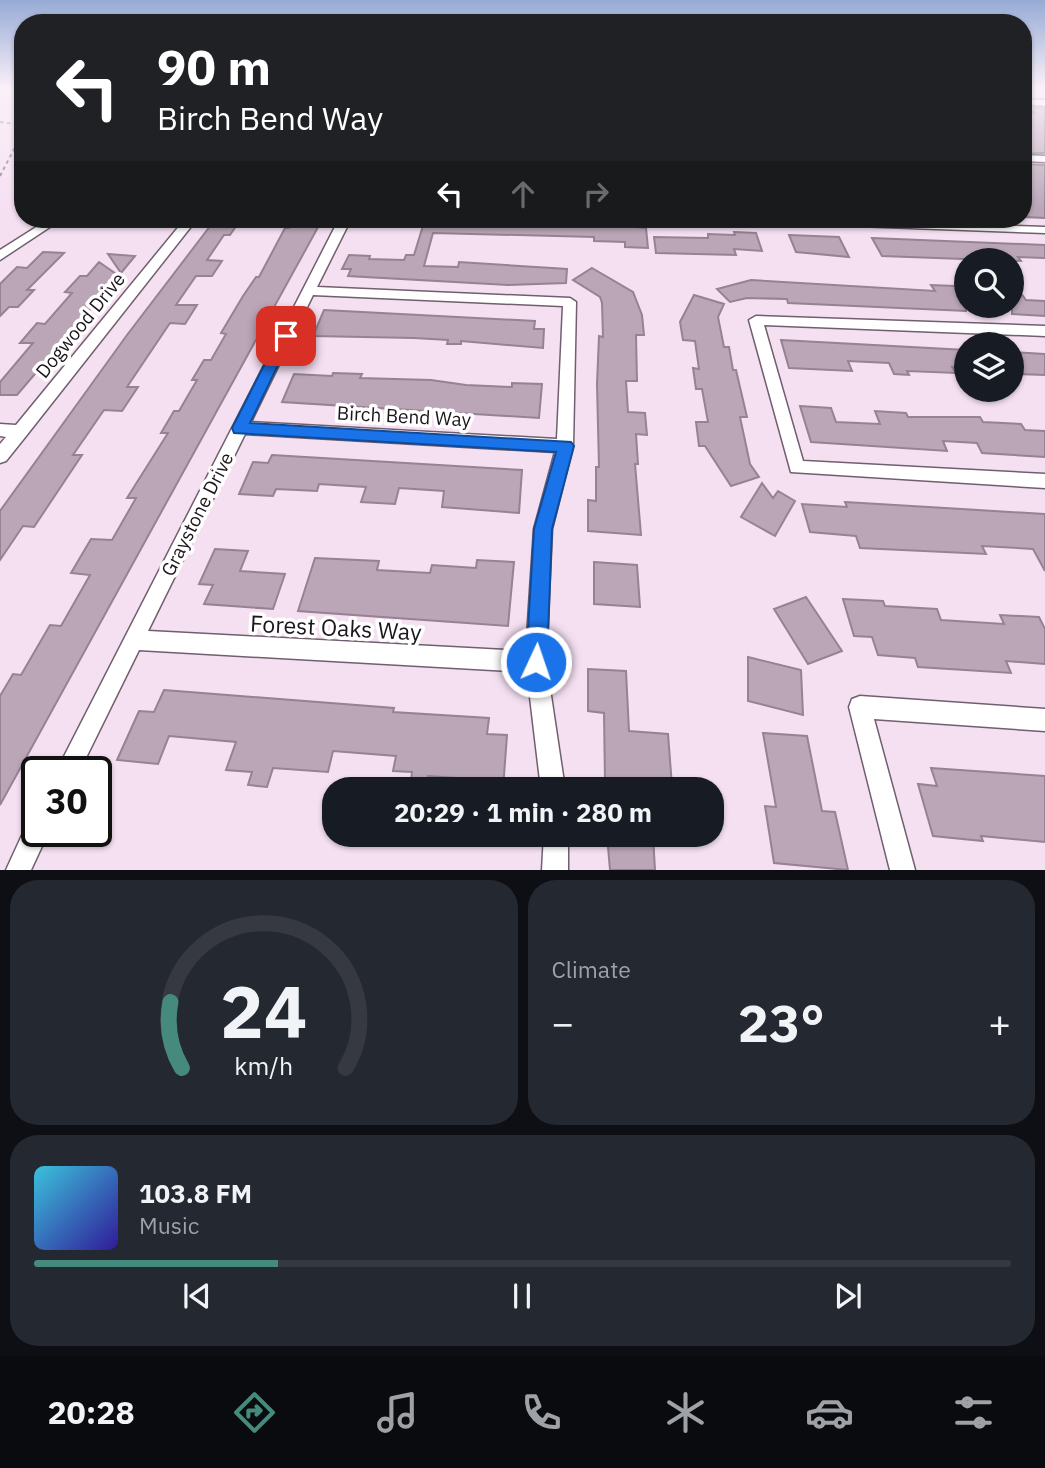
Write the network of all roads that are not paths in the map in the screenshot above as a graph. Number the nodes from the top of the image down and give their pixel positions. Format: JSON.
{"nodes":[{"id":1,"x":42,"y":228,"type":"edge"},
{"id":2,"x":184,"y":228,"type":"edge"},
{"id":3,"x":340,"y":228,"type":"edge"},
{"id":4,"x":991,"y":228,"type":"edge"},
{"id":5,"x":1045,"y":230,"type":"edge"},
{"id":6,"x":0,"y":256,"type":"edge"},
{"id":7,"x":309,"y":290,"type":"junction"},
{"id":8,"x":1045,"y":331,"type":"edge"},
{"id":9,"x":240,"y":428,"type":"junction"},
{"id":10,"x":0,"y":430,"type":"edge"},
{"id":11,"x":20,"y":432,"type":"junction"},
{"id":12,"x":565,"y":446,"type":"junction"},
{"id":13,"x":0,"y":456,"type":"edge"},
{"id":14,"x":1045,"y":481,"type":"edge"},
{"id":15,"x":134,"y":640,"type":"junction"},
{"id":16,"x":536,"y":662,"type":"junction"},
{"id":17,"x":1045,"y":720,"type":"edge"},
{"id":18,"x":75,"y":756,"type":"edge"},
{"id":19,"x":551,"y":777,"type":"edge"},
{"id":20,"x":29,"y":847,"type":"edge"},
{"id":21,"x":556,"y":847,"type":"edge"},
{"id":22,"x":18,"y":870,"type":"edge"},
{"id":23,"x":555,"y":870,"type":"edge"},
{"id":24,"x":903,"y":870,"type":"edge"}],
"edges":[{"from":1,"to":6,"type":"street"},
{"from":2,"to":11,"type":"street","name":"Dogwood Drive"},
{"from":3,"to":7,"type":"street","name":"Graystone Drive"},
{"from":4,"to":5,"type":"street"},
{"from":7,"to":9,"type":"street","name":"Graystone Drive"},
{"from":7,"to":12,"type":"street"},
{"from":8,"to":14,"type":"street"},
{"from":9,"to":12,"type":"street","name":"Birch Bend Way"},
{"from":9,"to":15,"type":"street","name":"Graystone Drive"},
{"from":10,"to":11,"type":"street"},
{"from":11,"to":13,"type":"street","name":"Dogwood Drive"},
{"from":12,"to":16,"type":"street"},
{"from":15,"to":16,"type":"street","name":"Forest Oaks Way"},
{"from":15,"to":18,"type":"street","name":"Graystone Drive"},
{"from":16,"to":19,"type":"street"},
{"from":17,"to":24,"type":"street"},
{"from":20,"to":22,"type":"street"},
{"from":21,"to":23,"type":"street"}]}
